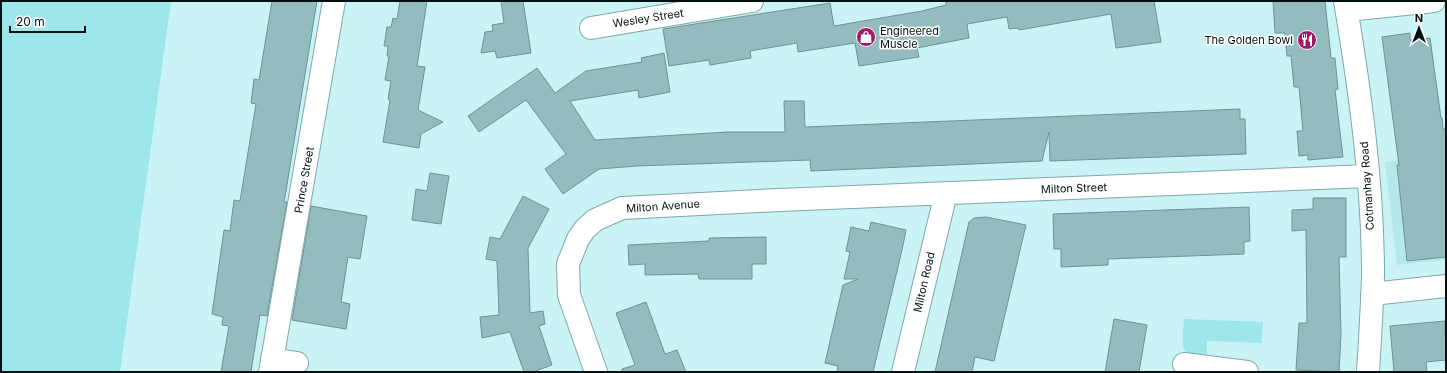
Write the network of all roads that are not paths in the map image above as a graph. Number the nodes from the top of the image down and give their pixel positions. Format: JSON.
{"nodes":[{"id":1,"x":334,"y":1,"type":"edge"},
{"id":2,"x":752,"y":1,"type":"edge"},
{"id":3,"x":1434,"y":1,"type":"edge"},
{"id":4,"x":1346,"y":6,"type":"edge"},
{"id":5,"x":592,"y":28,"type":"dead end"},
{"id":6,"x":1368,"y":176,"type":"junction"},
{"id":7,"x":946,"y":193,"type":"junction"},
{"id":8,"x":779,"y":200,"type":"joint"},
{"id":9,"x":1446,"y":286,"type":"edge"},
{"id":10,"x":1372,"y":294,"type":"junction"},
{"id":11,"x":297,"y":363,"type":"dead end"},
{"id":12,"x":1184,"y":364,"type":"dead end"},
{"id":13,"x":271,"y":366,"type":"edge"},
{"id":14,"x":596,"y":372,"type":"edge"},
{"id":15,"x":903,"y":372,"type":"edge"},
{"id":16,"x":1247,"y":372,"type":"edge"},
{"id":17,"x":1368,"y":372,"type":"edge"}],
"edges":[{"from":1,"to":13,"type":"street","name":"Prince Street"},
{"from":2,"to":5,"type":"street","name":"Wesley Street"},
{"from":3,"to":4,"type":"street"},
{"from":4,"to":6,"type":"street","name":"Cotmanhay Road"},
{"from":6,"to":7,"type":"street","name":"Milton Street"},
{"from":6,"to":10,"type":"street","name":"Cotmanhay Road"},
{"from":7,"to":8,"type":"street","name":"Milton Street"},
{"from":7,"to":15,"type":"street","name":"Milton Road"},
{"from":8,"to":14,"type":"street","name":"Milton Avenue"},
{"from":9,"to":10,"type":"street"},
{"from":10,"to":17,"type":"street","name":"Cotmanhay Road"},
{"from":11,"to":13,"type":"street","name":"Prince Street"},
{"from":12,"to":16,"type":"street"}]}
